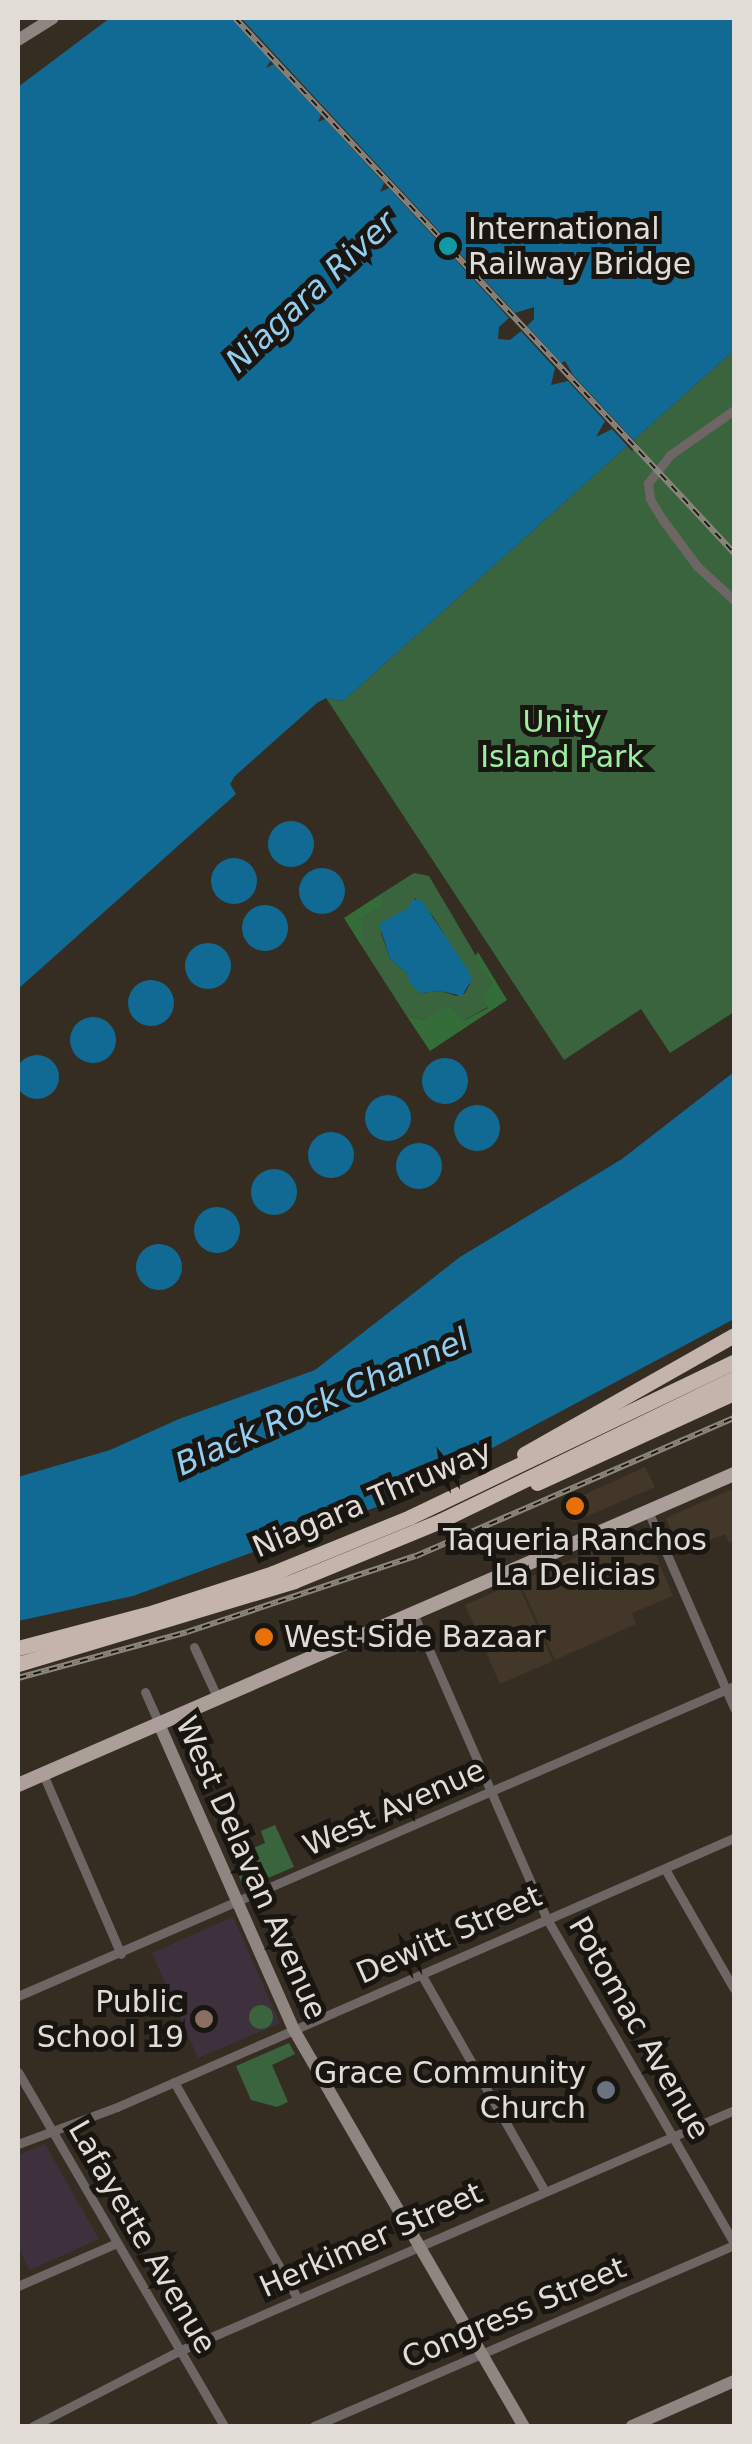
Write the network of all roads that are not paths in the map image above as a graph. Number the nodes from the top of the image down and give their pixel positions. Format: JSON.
{"nodes":[{"id":1,"x":43,"y":20,"type":"edge"},
{"id":2,"x":18,"y":40,"type":"edge"},
{"id":3,"x":734,"y":410,"type":"edge"},
{"id":4,"x":734,"y":600,"type":"edge"},
{"id":5,"x":734,"y":1335,"type":"edge"},
{"id":6,"x":734,"y":1362,"type":"edge"},
{"id":7,"x":734,"y":1378,"type":"edge"},
{"id":8,"x":734,"y":1394,"type":"edge"},
{"id":9,"x":734,"y":1474,"type":"edge"},
{"id":10,"x":648,"y":1512,"type":"junction"},
{"id":11,"x":437,"y":1514,"type":"junction"},
{"id":12,"x":414,"y":1614,"type":"junction"},
{"id":13,"x":194,"y":1647,"type":"dead end"},
{"id":14,"x":18,"y":1648,"type":"edge"},
{"id":15,"x":18,"y":1664,"type":"edge"},
{"id":16,"x":731,"y":1688,"type":"edge"},
{"id":17,"x":145,"y":1692,"type":"dead end"},
{"id":18,"x":218,"y":1698,"type":"junction"},
{"id":19,"x":734,"y":1708,"type":"edge"},
{"id":20,"x":159,"y":1724,"type":"junction"},
{"id":21,"x":43,"y":1774,"type":"junction"},
{"id":22,"x":18,"y":1785,"type":"edge"},
{"id":23,"x":491,"y":1793,"type":"junction"},
{"id":24,"x":734,"y":1838,"type":"edge"},
{"id":25,"x":665,"y":1869,"type":"junction"},
{"id":26,"x":238,"y":1903,"type":"junction"},
{"id":27,"x":547,"y":1919,"type":"junction"},
{"id":28,"x":121,"y":1954,"type":"junction"},
{"id":29,"x":421,"y":1974,"type":"junction"},
{"id":30,"x":734,"y":1989,"type":"edge"},
{"id":31,"x":18,"y":1996,"type":"edge"},
{"id":32,"x":294,"y":2030,"type":"junction"},
{"id":33,"x":18,"y":2072,"type":"edge"},
{"id":34,"x":174,"y":2082,"type":"junction"},
{"id":35,"x":734,"y":2110,"type":"edge"},
{"id":36,"x":52,"y":2131,"type":"junction"},
{"id":37,"x":673,"y":2136,"type":"junction"},
{"id":38,"x":18,"y":2144,"type":"edge"},
{"id":39,"x":546,"y":2191,"type":"junction"},
{"id":40,"x":116,"y":2243,"type":"junction"},
{"id":41,"x":734,"y":2244,"type":"edge"},
{"id":42,"x":420,"y":2246,"type":"junction"},
{"id":43,"x":18,"y":2286,"type":"edge"},
{"id":44,"x":298,"y":2299,"type":"junction"},
{"id":45,"x":180,"y":2351,"type":"junction"},
{"id":46,"x":482,"y":2354,"type":"junction"},
{"id":47,"x":734,"y":2381,"type":"edge"},
{"id":48,"x":33,"y":2426,"type":"edge"},
{"id":49,"x":224,"y":2426,"type":"edge"},
{"id":50,"x":314,"y":2426,"type":"edge"},
{"id":51,"x":524,"y":2426,"type":"edge"},
{"id":52,"x":632,"y":2426,"type":"edge"}],
"edges":[{"from":1,"to":2,"type":"street"},
{"from":3,"to":4,"type":"street"},
{"from":5,"to":11,"type":"highway"},
{"from":6,"to":11,"type":"highway","name":"Niagara Thruway"},
{"from":7,"to":11,"type":"highway","name":"Niagara Thruway"},
{"from":8,"to":11,"type":"highway"},
{"from":9,"to":10,"type":"main road"},
{"from":10,"to":12,"type":"main road"},
{"from":10,"to":16,"type":"street"},
{"from":11,"to":14,"type":"highway","name":"Niagara Thruway"},
{"from":11,"to":15,"type":"highway","name":"Niagara Thruway"},
{"from":12,"to":18,"type":"main road"},
{"from":12,"to":23,"type":"street","name":"Potomac Avenue"},
{"from":13,"to":18,"type":"street"},
{"from":16,"to":19,"type":"street"},
{"from":16,"to":23,"type":"street","name":"West Avenue"},
{"from":17,"to":20,"type":"street","name":"West Delavan Avenue"},
{"from":18,"to":20,"type":"main road"},
{"from":20,"to":21,"type":"main road"},
{"from":20,"to":26,"type":"street","name":"West Delavan Avenue"},
{"from":21,"to":22,"type":"main road"},
{"from":21,"to":28,"type":"street"},
{"from":23,"to":26,"type":"street","name":"West Avenue"},
{"from":23,"to":27,"type":"street","name":"Potomac Avenue"},
{"from":24,"to":25,"type":"street","name":"Dewitt Street"},
{"from":25,"to":27,"type":"street","name":"Dewitt Street"},
{"from":25,"to":30,"type":"street"},
{"from":26,"to":28,"type":"street","name":"West Avenue"},
{"from":26,"to":32,"type":"street","name":"West Delavan Avenue"},
{"from":27,"to":29,"type":"street","name":"Dewitt Street"},
{"from":27,"to":37,"type":"street","name":"Potomac Avenue"},
{"from":28,"to":31,"type":"street","name":"West Avenue"},
{"from":29,"to":32,"type":"street","name":"Dewitt Street"},
{"from":29,"to":39,"type":"street"},
{"from":32,"to":34,"type":"street","name":"Dewitt Street"},
{"from":32,"to":42,"type":"street","name":"West Delavan Avenue"},
{"from":33,"to":36,"type":"street","name":"Lafayette Avenue"},
{"from":34,"to":36,"type":"street","name":"Dewitt Street"},
{"from":34,"to":44,"type":"street"},
{"from":35,"to":37,"type":"street","name":"Herkimer Street"},
{"from":36,"to":38,"type":"street","name":"Dewitt Street"},
{"from":36,"to":40,"type":"street","name":"Lafayette Avenue"},
{"from":37,"to":39,"type":"street","name":"Herkimer Street"},
{"from":37,"to":41,"type":"street","name":"Potomac Avenue"},
{"from":39,"to":42,"type":"street","name":"Herkimer Street"},
{"from":40,"to":43,"type":"street"},
{"from":40,"to":45,"type":"street","name":"Lafayette Avenue"},
{"from":41,"to":46,"type":"street","name":"Congress Street"},
{"from":42,"to":44,"type":"street","name":"Herkimer Street"},
{"from":42,"to":46,"type":"street","name":"West Delavan Avenue"},
{"from":44,"to":45,"type":"street","name":"Herkimer Street"},
{"from":45,"to":48,"type":"street","name":"Herkimer Street"},
{"from":45,"to":49,"type":"street","name":"Lafayette Avenue"},
{"from":46,"to":50,"type":"street","name":"Congress Street"},
{"from":46,"to":51,"type":"street","name":"West Delavan Avenue"},
{"from":47,"to":52,"type":"street"}]}
